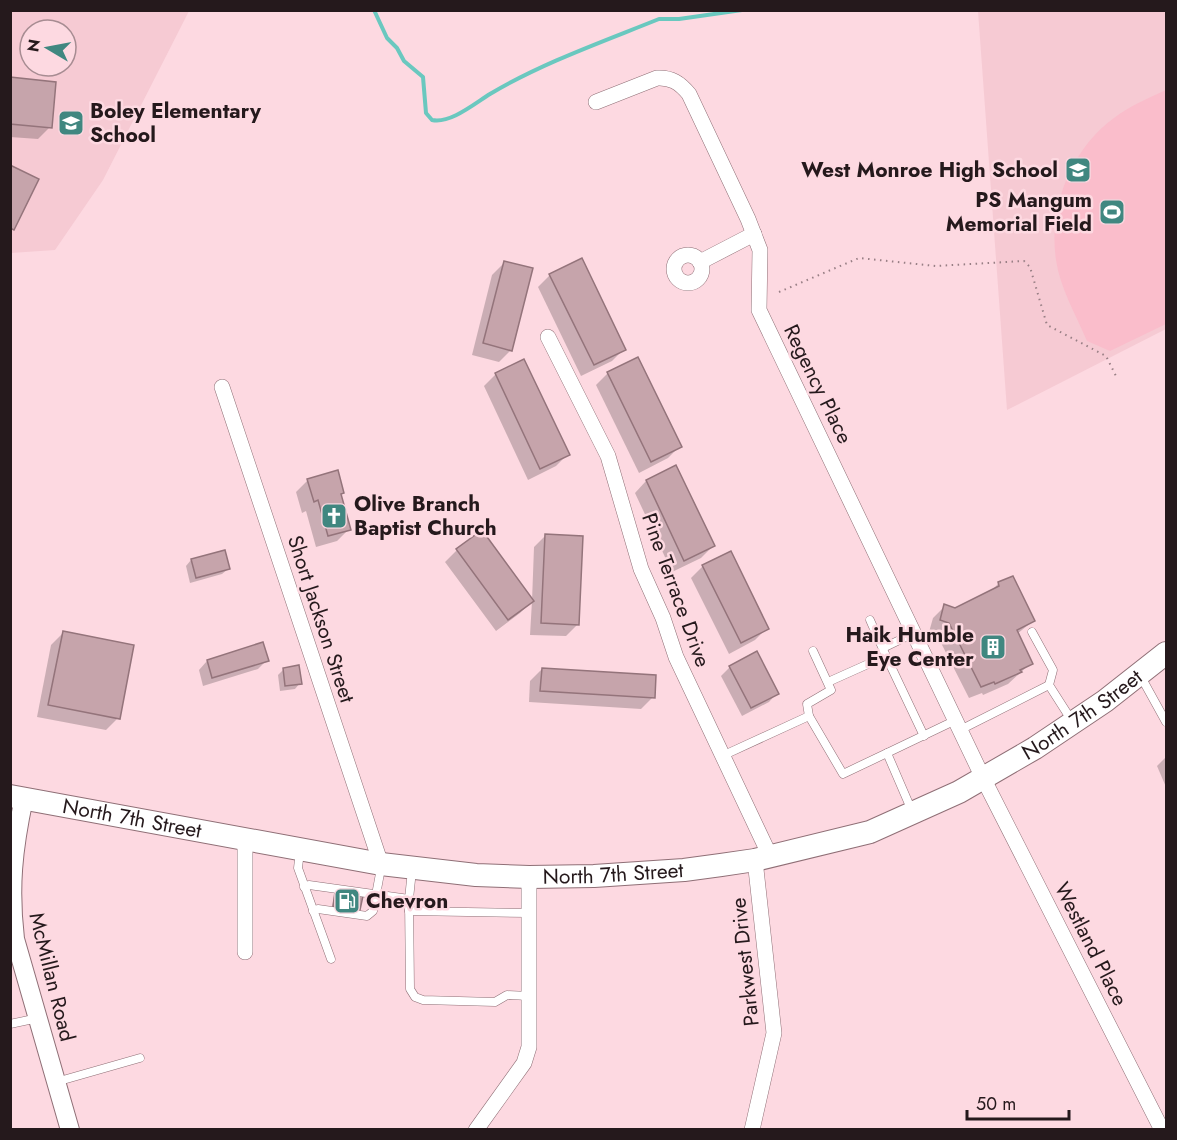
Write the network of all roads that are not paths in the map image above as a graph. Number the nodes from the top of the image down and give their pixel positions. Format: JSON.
{"nodes":[{"id":1,"x":596,"y":102,"type":"dead end"},
{"id":2,"x":754,"y":234,"type":"junction"},
{"id":3,"x":700,"y":262,"type":"dead end"},
{"id":4,"x":548,"y":337,"type":"dead end"},
{"id":5,"x":222,"y":387,"type":"dead end"},
{"id":6,"x":870,"y":620,"type":"dead end"},
{"id":7,"x":914,"y":632,"type":"junction"},
{"id":8,"x":1032,"y":632,"type":"dead end"},
{"id":9,"x":813,"y":651,"type":"dead end"},
{"id":10,"x":884,"y":652,"type":"junction"},
{"id":11,"x":1167,"y":653,"type":"edge"},
{"id":12,"x":1139,"y":674,"type":"junction"},
{"id":13,"x":828,"y":682,"type":"junction"},
{"id":14,"x":1049,"y":685,"type":"junction"},
{"id":15,"x":1163,"y":705,"type":"edge"},
{"id":16,"x":809,"y":716,"type":"junction"},
{"id":17,"x":1073,"y":722,"type":"junction"},
{"id":18,"x":1167,"y":722,"type":"edge"},
{"id":19,"x":958,"y":725,"type":"junction"},
{"id":20,"x":924,"y":736,"type":"junction"},
{"id":21,"x":887,"y":753,"type":"junction"},
{"id":22,"x":722,"y":756,"type":"junction"},
{"id":23,"x":983,"y":778,"type":"junction"},
{"id":24,"x":17,"y":797,"type":"edge"},
{"id":25,"x":912,"y":813,"type":"junction"},
{"id":26,"x":245,"y":839,"type":"junction"},
{"id":27,"x":300,"y":849,"type":"junction"},
{"id":28,"x":763,"y":858,"type":"junction"},
{"id":29,"x":381,"y":864,"type":"junction"},
{"id":30,"x":412,"y":868,"type":"junction"},
{"id":31,"x":529,"y":877,"type":"junction"},
{"id":32,"x":304,"y":887,"type":"junction"},
{"id":33,"x":377,"y":894,"type":"junction"},
{"id":34,"x":409,"y":899,"type":"junction"},
{"id":35,"x":313,"y":911,"type":"junction"},
{"id":36,"x":409,"y":911,"type":"junction"},
{"id":37,"x":529,"y":912,"type":"junction"},
{"id":38,"x":245,"y":952,"type":"dead end"},
{"id":39,"x":331,"y":959,"type":"dead end"},
{"id":40,"x":529,"y":996,"type":"junction"},
{"id":41,"x":38,"y":1018,"type":"junction"},
{"id":42,"x":10,"y":1024,"type":"edge"},
{"id":43,"x":140,"y":1058,"type":"dead end"},
{"id":44,"x":56,"y":1082,"type":"junction"},
{"id":45,"x":70,"y":1130,"type":"edge"},
{"id":46,"x":476,"y":1130,"type":"edge"},
{"id":47,"x":752,"y":1130,"type":"edge"},
{"id":48,"x":1162,"y":1130,"type":"edge"}],
"edges":[{"from":1,"to":2,"type":"street","name":"Regency Place"},
{"from":2,"to":3,"type":"street"},
{"from":2,"to":7,"type":"street","name":"Regency Place"},
{"from":4,"to":22,"type":"street","name":"Pine Terrace Drive"},
{"from":5,"to":29,"type":"street","name":"Short Jackson Street"},
{"from":6,"to":10,"type":"lane"},
{"from":7,"to":10,"type":"lane"},
{"from":7,"to":19,"type":"street","name":"Regency Place"},
{"from":8,"to":14,"type":"lane"},
{"from":9,"to":13,"type":"lane"},
{"from":10,"to":13,"type":"lane"},
{"from":10,"to":20,"type":"lane"},
{"from":11,"to":12,"type":"main road","name":"North 7th Street"},
{"from":12,"to":15,"type":"lane"},
{"from":12,"to":17,"type":"main road","name":"North 7th Street"},
{"from":13,"to":16,"type":"lane"},
{"from":14,"to":17,"type":"lane"},
{"from":14,"to":19,"type":"lane"},
{"from":15,"to":18,"type":"lane"},
{"from":16,"to":21,"type":"lane"},
{"from":16,"to":22,"type":"lane"},
{"from":17,"to":23,"type":"main road","name":"North 7th Street"},
{"from":19,"to":20,"type":"lane"},
{"from":19,"to":23,"type":"street","name":"Regency Place"},
{"from":20,"to":21,"type":"lane"},
{"from":21,"to":25,"type":"lane"},
{"from":22,"to":28,"type":"street","name":"Pine Terrace Drive"},
{"from":23,"to":25,"type":"main road","name":"North 7th Street"},
{"from":23,"to":48,"type":"street","name":"Westland Place"},
{"from":24,"to":26,"type":"main road","name":"North 7th Street"},
{"from":24,"to":41,"type":"street","name":"McMillan Road"},
{"from":25,"to":28,"type":"main road","name":"North 7th Street"},
{"from":26,"to":27,"type":"main road","name":"North 7th Street"},
{"from":26,"to":38,"type":"street"},
{"from":27,"to":29,"type":"main road","name":"North 7th Street"},
{"from":27,"to":32,"type":"lane"},
{"from":28,"to":31,"type":"main road","name":"North 7th Street"},
{"from":28,"to":47,"type":"street","name":"Parkwest Drive"},
{"from":29,"to":30,"type":"main road","name":"North 7th Street"},
{"from":29,"to":33,"type":"lane"},
{"from":30,"to":31,"type":"main road","name":"North 7th Street"},
{"from":30,"to":34,"type":"lane"},
{"from":31,"to":37,"type":"street"},
{"from":32,"to":33,"type":"lane"},
{"from":32,"to":35,"type":"lane"},
{"from":33,"to":34,"type":"lane"},
{"from":33,"to":35,"type":"lane"},
{"from":34,"to":36,"type":"lane"},
{"from":35,"to":39,"type":"lane"},
{"from":36,"to":37,"type":"lane"},
{"from":36,"to":40,"type":"lane"},
{"from":37,"to":40,"type":"street"},
{"from":40,"to":46,"type":"street"},
{"from":41,"to":42,"type":"lane"},
{"from":41,"to":44,"type":"street","name":"McMillan Road"},
{"from":43,"to":44,"type":"lane"},
{"from":44,"to":45,"type":"street","name":"McMillan Road"}]}
